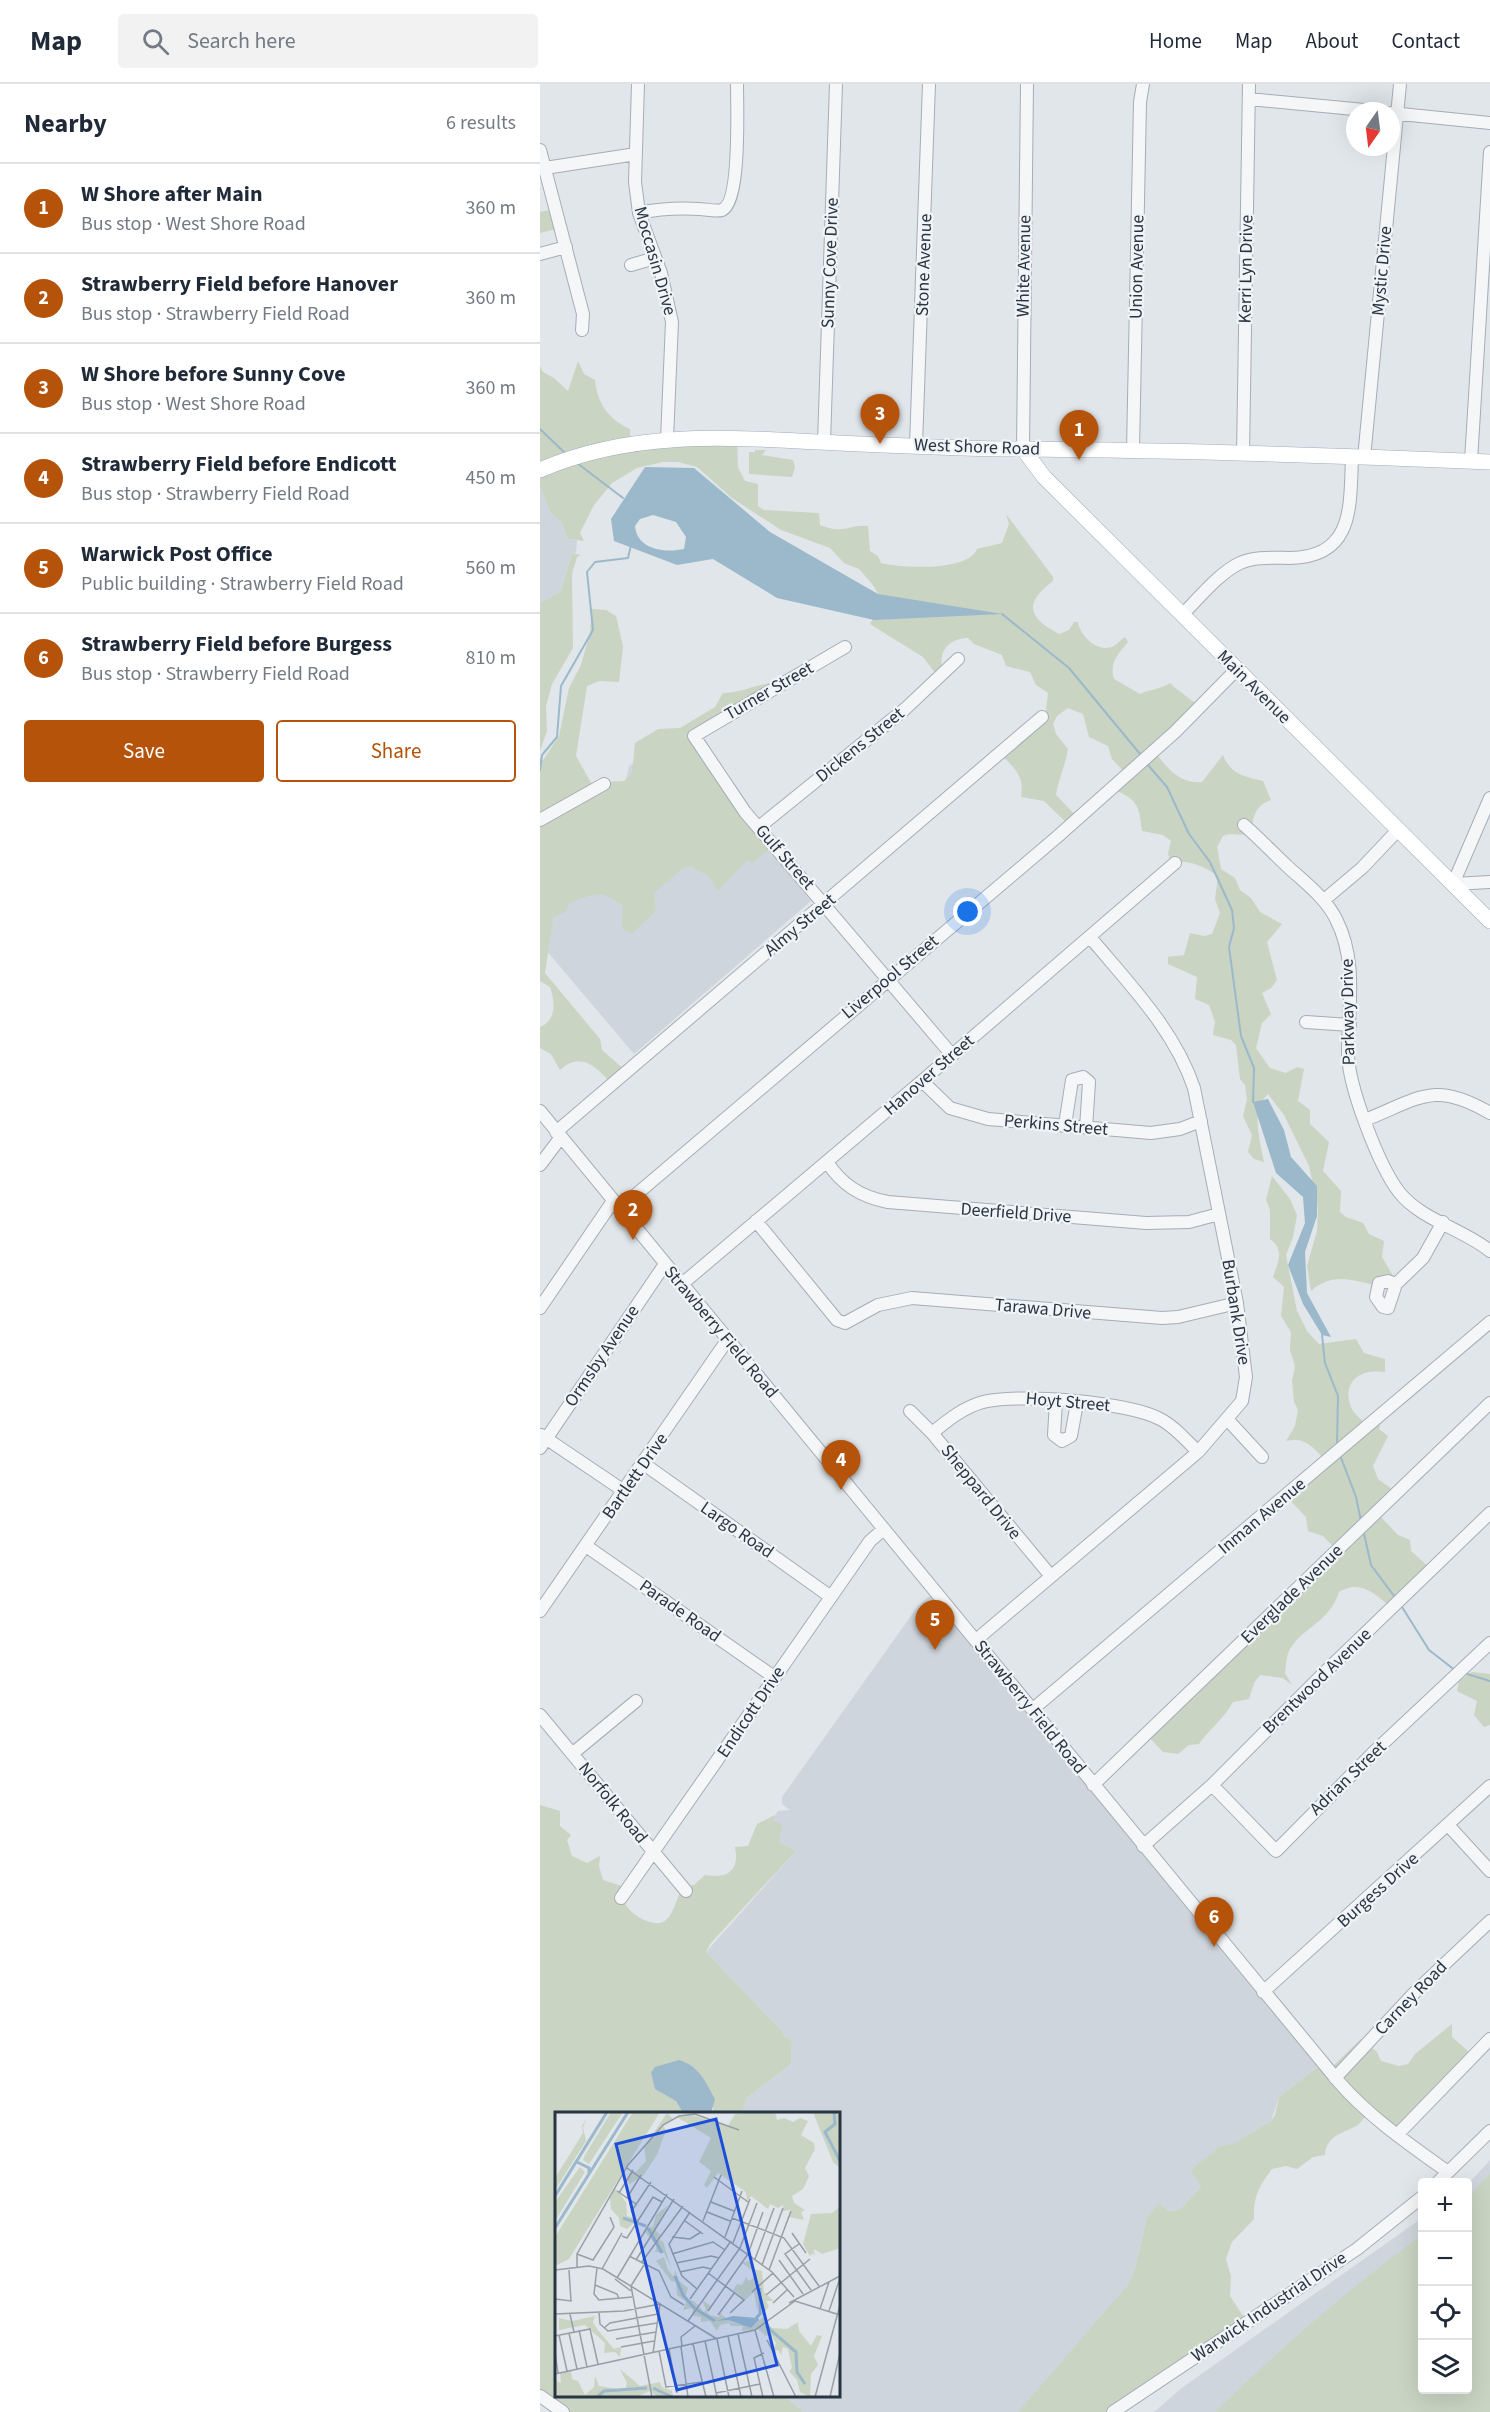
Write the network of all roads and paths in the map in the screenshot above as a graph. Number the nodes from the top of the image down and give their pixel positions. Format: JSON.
{"nodes":[{"id":1,"x":638,"y":84,"type":"edge"},
{"id":2,"x":738,"y":84,"type":"edge"},
{"id":3,"x":836,"y":84,"type":"edge"},
{"id":4,"x":929,"y":84,"type":"edge"},
{"id":5,"x":1027,"y":84,"type":"edge"},
{"id":6,"x":1143,"y":84,"type":"edge"},
{"id":7,"x":1249,"y":84,"type":"edge"},
{"id":8,"x":1400,"y":84,"type":"edge"},
{"id":9,"x":1249,"y":99,"type":"junction"},
{"id":10,"x":1396,"y":102,"type":"edge"},
{"id":11,"x":1346,"y":108,"type":"edge"},
{"id":12,"x":1400,"y":114,"type":"edge"},
{"id":13,"x":1490,"y":123,"type":"edge"},
{"id":14,"x":540,"y":150,"type":"edge"},
{"id":15,"x":1490,"y":152,"type":"edge"},
{"id":16,"x":636,"y":154,"type":"junction"},
{"id":17,"x":1390,"y":156,"type":"edge"},
{"id":18,"x":545,"y":168,"type":"junction"},
{"id":19,"x":639,"y":213,"type":"junction"},
{"id":20,"x":566,"y":247,"type":"junction"},
{"id":21,"x":540,"y":254,"type":"edge"},
{"id":22,"x":655,"y":258,"type":"junction"},
{"id":23,"x":631,"y":265,"type":"dead end"},
{"id":24,"x":582,"y":330,"type":"dead end"},
{"id":25,"x":667,"y":439,"type":"junction"},
{"id":26,"x":824,"y":442,"type":"junction"},
{"id":27,"x":916,"y":445,"type":"junction"},
{"id":28,"x":1023,"y":449,"type":"junction"},
{"id":29,"x":1133,"y":450,"type":"junction"},
{"id":30,"x":1243,"y":454,"type":"junction"},
{"id":31,"x":1358,"y":458,"type":"junction"},
{"id":32,"x":1471,"y":461,"type":"junction"},
{"id":33,"x":1490,"y":462,"type":"edge"},
{"id":34,"x":540,"y":470,"type":"edge"},
{"id":35,"x":1182,"y":615,"type":"junction"},
{"id":36,"x":845,"y":647,"type":"dead end"},
{"id":37,"x":958,"y":659,"type":"dead end"},
{"id":38,"x":1237,"y":669,"type":"junction"},
{"id":39,"x":1042,"y":717,"type":"dead end"},
{"id":40,"x":694,"y":736,"type":"joint"},
{"id":41,"x":604,"y":784,"type":"dead end"},
{"id":42,"x":1490,"y":799,"type":"edge"},
{"id":43,"x":540,"y":820,"type":"edge"},
{"id":44,"x":1244,"y":825,"type":"dead end"},
{"id":45,"x":759,"y":827,"type":"junction"},
{"id":46,"x":1398,"y":830,"type":"junction"},
{"id":47,"x":1175,"y":863,"type":"dead end"},
{"id":48,"x":1490,"y":882,"type":"edge"},
{"id":49,"x":1453,"y":884,"type":"junction"},
{"id":50,"x":1324,"y":900,"type":"junction"},
{"id":51,"x":825,"y":904,"type":"junction"},
{"id":52,"x":1490,"y":921,"type":"edge"},
{"id":53,"x":1090,"y":937,"type":"junction"},
{"id":54,"x":888,"y":978,"type":"junction"},
{"id":55,"x":1306,"y":1022,"type":"dead end"},
{"id":56,"x":1350,"y":1025,"type":"junction"},
{"id":57,"x":952,"y":1055,"type":"junction"},
{"id":58,"x":922,"y":1081,"type":"junction"},
{"id":59,"x":540,"y":1112,"type":"edge"},
{"id":60,"x":1490,"y":1113,"type":"edge"},
{"id":61,"x":1365,"y":1120,"type":"junction"},
{"id":62,"x":1201,"y":1121,"type":"junction"},
{"id":63,"x":1065,"y":1125,"type":"junction"},
{"id":64,"x":1086,"y":1128,"type":"junction"},
{"id":65,"x":558,"y":1134,"type":"junction"},
{"id":66,"x":827,"y":1162,"type":"junction"},
{"id":67,"x":540,"y":1165,"type":"edge"},
{"id":68,"x":616,"y":1205,"type":"junction"},
{"id":69,"x":1219,"y":1214,"type":"junction"},
{"id":70,"x":756,"y":1221,"type":"junction"},
{"id":71,"x":1443,"y":1222,"type":"junction"},
{"id":72,"x":1490,"y":1251,"type":"edge"},
{"id":73,"x":665,"y":1264,"type":"junction"},
{"id":74,"x":682,"y":1284,"type":"junction"},
{"id":75,"x":1396,"y":1284,"type":"dead end"},
{"id":76,"x":1237,"y":1303,"type":"junction"},
{"id":77,"x":540,"y":1308,"type":"edge"},
{"id":78,"x":1490,"y":1322,"type":"edge"},
{"id":79,"x":728,"y":1339,"type":"junction"},
{"id":80,"x":1056,"y":1401,"type":"junction"},
{"id":81,"x":1077,"y":1403,"type":"junction"},
{"id":82,"x":1490,"y":1403,"type":"edge"},
{"id":83,"x":910,"y":1411,"type":"dead end"},
{"id":84,"x":1227,"y":1419,"type":"junction"},
{"id":85,"x":932,"y":1433,"type":"junction"},
{"id":86,"x":542,"y":1440,"type":"edge"},
{"id":87,"x":1198,"y":1452,"type":"junction"},
{"id":88,"x":1262,"y":1457,"type":"dead end"},
{"id":89,"x":644,"y":1464,"type":"junction"},
{"id":90,"x":624,"y":1491,"type":"junction"},
{"id":91,"x":1490,"y":1513,"type":"edge"},
{"id":92,"x":884,"y":1529,"type":"junction"},
{"id":93,"x":586,"y":1546,"type":"junction"},
{"id":94,"x":1050,"y":1575,"type":"junction"},
{"id":95,"x":831,"y":1597,"type":"junction"},
{"id":96,"x":540,"y":1611,"type":"edge"},
{"id":97,"x":976,"y":1640,"type":"junction"},
{"id":98,"x":1490,"y":1643,"type":"edge"},
{"id":99,"x":774,"y":1677,"type":"junction"},
{"id":100,"x":636,"y":1701,"type":"dead end"},
{"id":101,"x":1033,"y":1709,"type":"junction"},
{"id":102,"x":540,"y":1715,"type":"edge"},
{"id":103,"x":572,"y":1754,"type":"junction"},
{"id":104,"x":1093,"y":1785,"type":"junction"},
{"id":105,"x":1212,"y":1785,"type":"junction"},
{"id":106,"x":1490,"y":1786,"type":"edge"},
{"id":107,"x":1448,"y":1825,"type":"junction"},
{"id":108,"x":1143,"y":1846,"type":"junction"},
{"id":109,"x":654,"y":1854,"type":"junction"},
{"id":110,"x":1490,"y":1871,"type":"edge"},
{"id":111,"x":686,"y":1891,"type":"dead end"},
{"id":112,"x":621,"y":1898,"type":"dead end"},
{"id":113,"x":1490,"y":1921,"type":"edge"},
{"id":114,"x":1263,"y":1992,"type":"junction"},
{"id":115,"x":1490,"y":2039,"type":"edge"},
{"id":116,"x":1335,"y":2078,"type":"junction"},
{"id":117,"x":1490,"y":2131,"type":"edge"},
{"id":118,"x":1397,"y":2135,"type":"junction"},
{"id":119,"x":1448,"y":2172,"type":"junction"},
{"id":120,"x":1442,"y":2178,"type":"edge"},
{"id":121,"x":1418,"y":2200,"type":"edge"},
{"id":122,"x":540,"y":2396,"type":"edge"},
{"id":123,"x":563,"y":2412,"type":"edge"},
{"id":124,"x":1113,"y":2412,"type":"edge"}],
"edges":[{"from":1,"to":16,"type":"street","name":"Moccasin Drive"},
{"from":2,"to":19,"type":"street"},
{"from":3,"to":26,"type":"street","name":"Sunny Cove Drive"},
{"from":4,"to":27,"type":"street","name":"Stone Avenue"},
{"from":5,"to":28,"type":"street","name":"White Avenue"},
{"from":6,"to":29,"type":"street","name":"Union Avenue"},
{"from":7,"to":9,"type":"street","name":"Kerri Lyn Drive"},
{"from":8,"to":10,"type":"street","name":"Mystic Drive"},
{"from":9,"to":11,"type":"street"},
{"from":9,"to":30,"type":"street","name":"Kerri Lyn Drive"},
{"from":12,"to":13,"type":"street"},
{"from":14,"to":18,"type":"street"},
{"from":15,"to":32,"type":"street"},
{"from":16,"to":18,"type":"street"},
{"from":16,"to":19,"type":"street","name":"Moccasin Drive"},
{"from":17,"to":31,"type":"street","name":"Mystic Drive"},
{"from":18,"to":20,"type":"street"},
{"from":19,"to":22,"type":"street","name":"Moccasin Drive"},
{"from":20,"to":21,"type":"street"},
{"from":20,"to":24,"type":"street"},
{"from":22,"to":23,"type":"street"},
{"from":22,"to":25,"type":"street","name":"Moccasin Drive"},
{"from":25,"to":26,"type":"main road","name":"West Shore Road"},
{"from":25,"to":34,"type":"main road","name":"West Shore Road"},
{"from":26,"to":27,"type":"main road","name":"West Shore Road"},
{"from":27,"to":28,"type":"main road","name":"West Shore Road"},
{"from":28,"to":29,"type":"main road","name":"West Shore Road"},
{"from":28,"to":35,"type":"main road","name":"Main Avenue"},
{"from":29,"to":30,"type":"main road","name":"West Shore Road"},
{"from":30,"to":31,"type":"main road","name":"West Shore Road"},
{"from":31,"to":32,"type":"main road","name":"West Shore Road"},
{"from":31,"to":35,"type":"street","name":"Mystic Drive"},
{"from":32,"to":33,"type":"main road","name":"West Shore Road"},
{"from":35,"to":38,"type":"main road","name":"Main Avenue"},
{"from":36,"to":40,"type":"street","name":"Turner Street"},
{"from":37,"to":45,"type":"street","name":"Dickens Street"},
{"from":38,"to":46,"type":"main road","name":"Main Avenue"},
{"from":38,"to":54,"type":"street","name":"Liverpool Street"},
{"from":39,"to":51,"type":"street","name":"Almy Street"},
{"from":40,"to":45,"type":"street","name":"Gulf Street"},
{"from":41,"to":43,"type":"street"},
{"from":42,"to":49,"type":"street"},
{"from":44,"to":50,"type":"street","name":"Parkway Drive"},
{"from":45,"to":51,"type":"street","name":"Gulf Street"},
{"from":46,"to":49,"type":"main road","name":"Main Avenue"},
{"from":46,"to":50,"type":"street"},
{"from":47,"to":53,"type":"street","name":"Hanover Street"},
{"from":48,"to":49,"type":"street"},
{"from":49,"to":52,"type":"main road","name":"Main Avenue"},
{"from":50,"to":56,"type":"street","name":"Parkway Drive"},
{"from":51,"to":54,"type":"street","name":"Gulf Street"},
{"from":51,"to":65,"type":"street","name":"Almy Street"},
{"from":53,"to":57,"type":"street","name":"Hanover Street"},
{"from":53,"to":62,"type":"street","name":"Burbank Drive"},
{"from":54,"to":57,"type":"street","name":"Gulf Street"},
{"from":54,"to":68,"type":"street","name":"Liverpool Street"},
{"from":55,"to":56,"type":"street"},
{"from":56,"to":61,"type":"street","name":"Parkway Drive"},
{"from":57,"to":58,"type":"street","name":"Hanover Street"},
{"from":58,"to":63,"type":"street","name":"Perkins Street"},
{"from":58,"to":66,"type":"street","name":"Hanover Street"},
{"from":59,"to":65,"type":"street","name":"Strawberry Field Road"},
{"from":60,"to":61,"type":"street"},
{"from":61,"to":71,"type":"street","name":"Parkway Drive"},
{"from":62,"to":64,"type":"street","name":"Perkins Street"},
{"from":62,"to":69,"type":"street","name":"Burbank Drive"},
{"from":63,"to":64,"type":"street","name":"Perkins Street"},
{"from":63,"to":64,"type":"street"},
{"from":65,"to":67,"type":"street","name":"Almy Street"},
{"from":65,"to":68,"type":"street","name":"Strawberry Field Road"},
{"from":66,"to":69,"type":"street","name":"Deerfield Drive"},
{"from":66,"to":70,"type":"street","name":"Hanover Street"},
{"from":68,"to":73,"type":"street","name":"Strawberry Field Road"},
{"from":68,"to":77,"type":"street","name":"Liverpool Street"},
{"from":69,"to":76,"type":"street","name":"Burbank Drive"},
{"from":70,"to":74,"type":"street","name":"Hanover Street"},
{"from":70,"to":76,"type":"street","name":"Tarawa Drive"},
{"from":71,"to":72,"type":"street","name":"Parkway Drive"},
{"from":71,"to":75,"type":"street"},
{"from":73,"to":74,"type":"street","name":"Strawberry Field Road"},
{"from":73,"to":86,"type":"street","name":"Ormsby Avenue"},
{"from":74,"to":79,"type":"street","name":"Strawberry Field Road"},
{"from":76,"to":84,"type":"street","name":"Burbank Drive"},
{"from":78,"to":101,"type":"street","name":"Inman Avenue"},
{"from":79,"to":89,"type":"street","name":"Bartlett Drive"},
{"from":79,"to":92,"type":"street","name":"Strawberry Field Road"},
{"from":80,"to":81,"type":"street","name":"Hoyt Street"},
{"from":80,"to":81,"type":"street"},
{"from":80,"to":85,"type":"street","name":"Hoyt Street"},
{"from":81,"to":87,"type":"street","name":"Hoyt Street"},
{"from":82,"to":104,"type":"street","name":"Everglade Avenue"},
{"from":83,"to":85,"type":"street","name":"Sheppard Drive"},
{"from":84,"to":87,"type":"street","name":"Burbank Drive"},
{"from":84,"to":88,"type":"street"},
{"from":85,"to":94,"type":"street","name":"Sheppard Drive"},
{"from":86,"to":90,"type":"street"},
{"from":87,"to":94,"type":"street","name":"Burbank Drive"},
{"from":89,"to":90,"type":"street","name":"Bartlett Drive"},
{"from":89,"to":95,"type":"street","name":"Largo Road"},
{"from":90,"to":93,"type":"street","name":"Bartlett Drive"},
{"from":91,"to":105,"type":"street","name":"Brentwood Avenue"},
{"from":92,"to":95,"type":"street","name":"Endicott Drive"},
{"from":92,"to":97,"type":"street","name":"Strawberry Field Road"},
{"from":93,"to":96,"type":"street","name":"Bartlett Drive"},
{"from":93,"to":99,"type":"street","name":"Parade Road"},
{"from":94,"to":97,"type":"street","name":"Burbank Drive"},
{"from":95,"to":99,"type":"street","name":"Endicott Drive"},
{"from":97,"to":101,"type":"street","name":"Strawberry Field Road"},
{"from":98,"to":105,"type":"street","name":"Adrian Street"},
{"from":99,"to":109,"type":"street","name":"Endicott Drive"},
{"from":100,"to":103,"type":"street"},
{"from":101,"to":104,"type":"street","name":"Strawberry Field Road"},
{"from":102,"to":103,"type":"street","name":"Norfolk Road"},
{"from":103,"to":109,"type":"street","name":"Norfolk Road"},
{"from":104,"to":108,"type":"street","name":"Strawberry Field Road"},
{"from":105,"to":108,"type":"street","name":"Brentwood Avenue"},
{"from":106,"to":107,"type":"street","name":"Burgess Drive"},
{"from":107,"to":110,"type":"street"},
{"from":107,"to":114,"type":"street","name":"Burgess Drive"},
{"from":108,"to":114,"type":"street","name":"Strawberry Field Road"},
{"from":109,"to":111,"type":"street","name":"Norfolk Road"},
{"from":109,"to":112,"type":"street","name":"Endicott Drive"},
{"from":113,"to":116,"type":"street","name":"Carney Road"},
{"from":114,"to":116,"type":"street","name":"Strawberry Field Road"},
{"from":115,"to":118,"type":"street"},
{"from":116,"to":118,"type":"street","name":"Strawberry Field Road"},
{"from":117,"to":119,"type":"street"},
{"from":118,"to":119,"type":"street","name":"Strawberry Field Road"},
{"from":119,"to":120,"type":"street"},
{"from":121,"to":124,"type":"street","name":"Warwick Industrial Drive"},
{"from":122,"to":123,"type":"street"}]}
